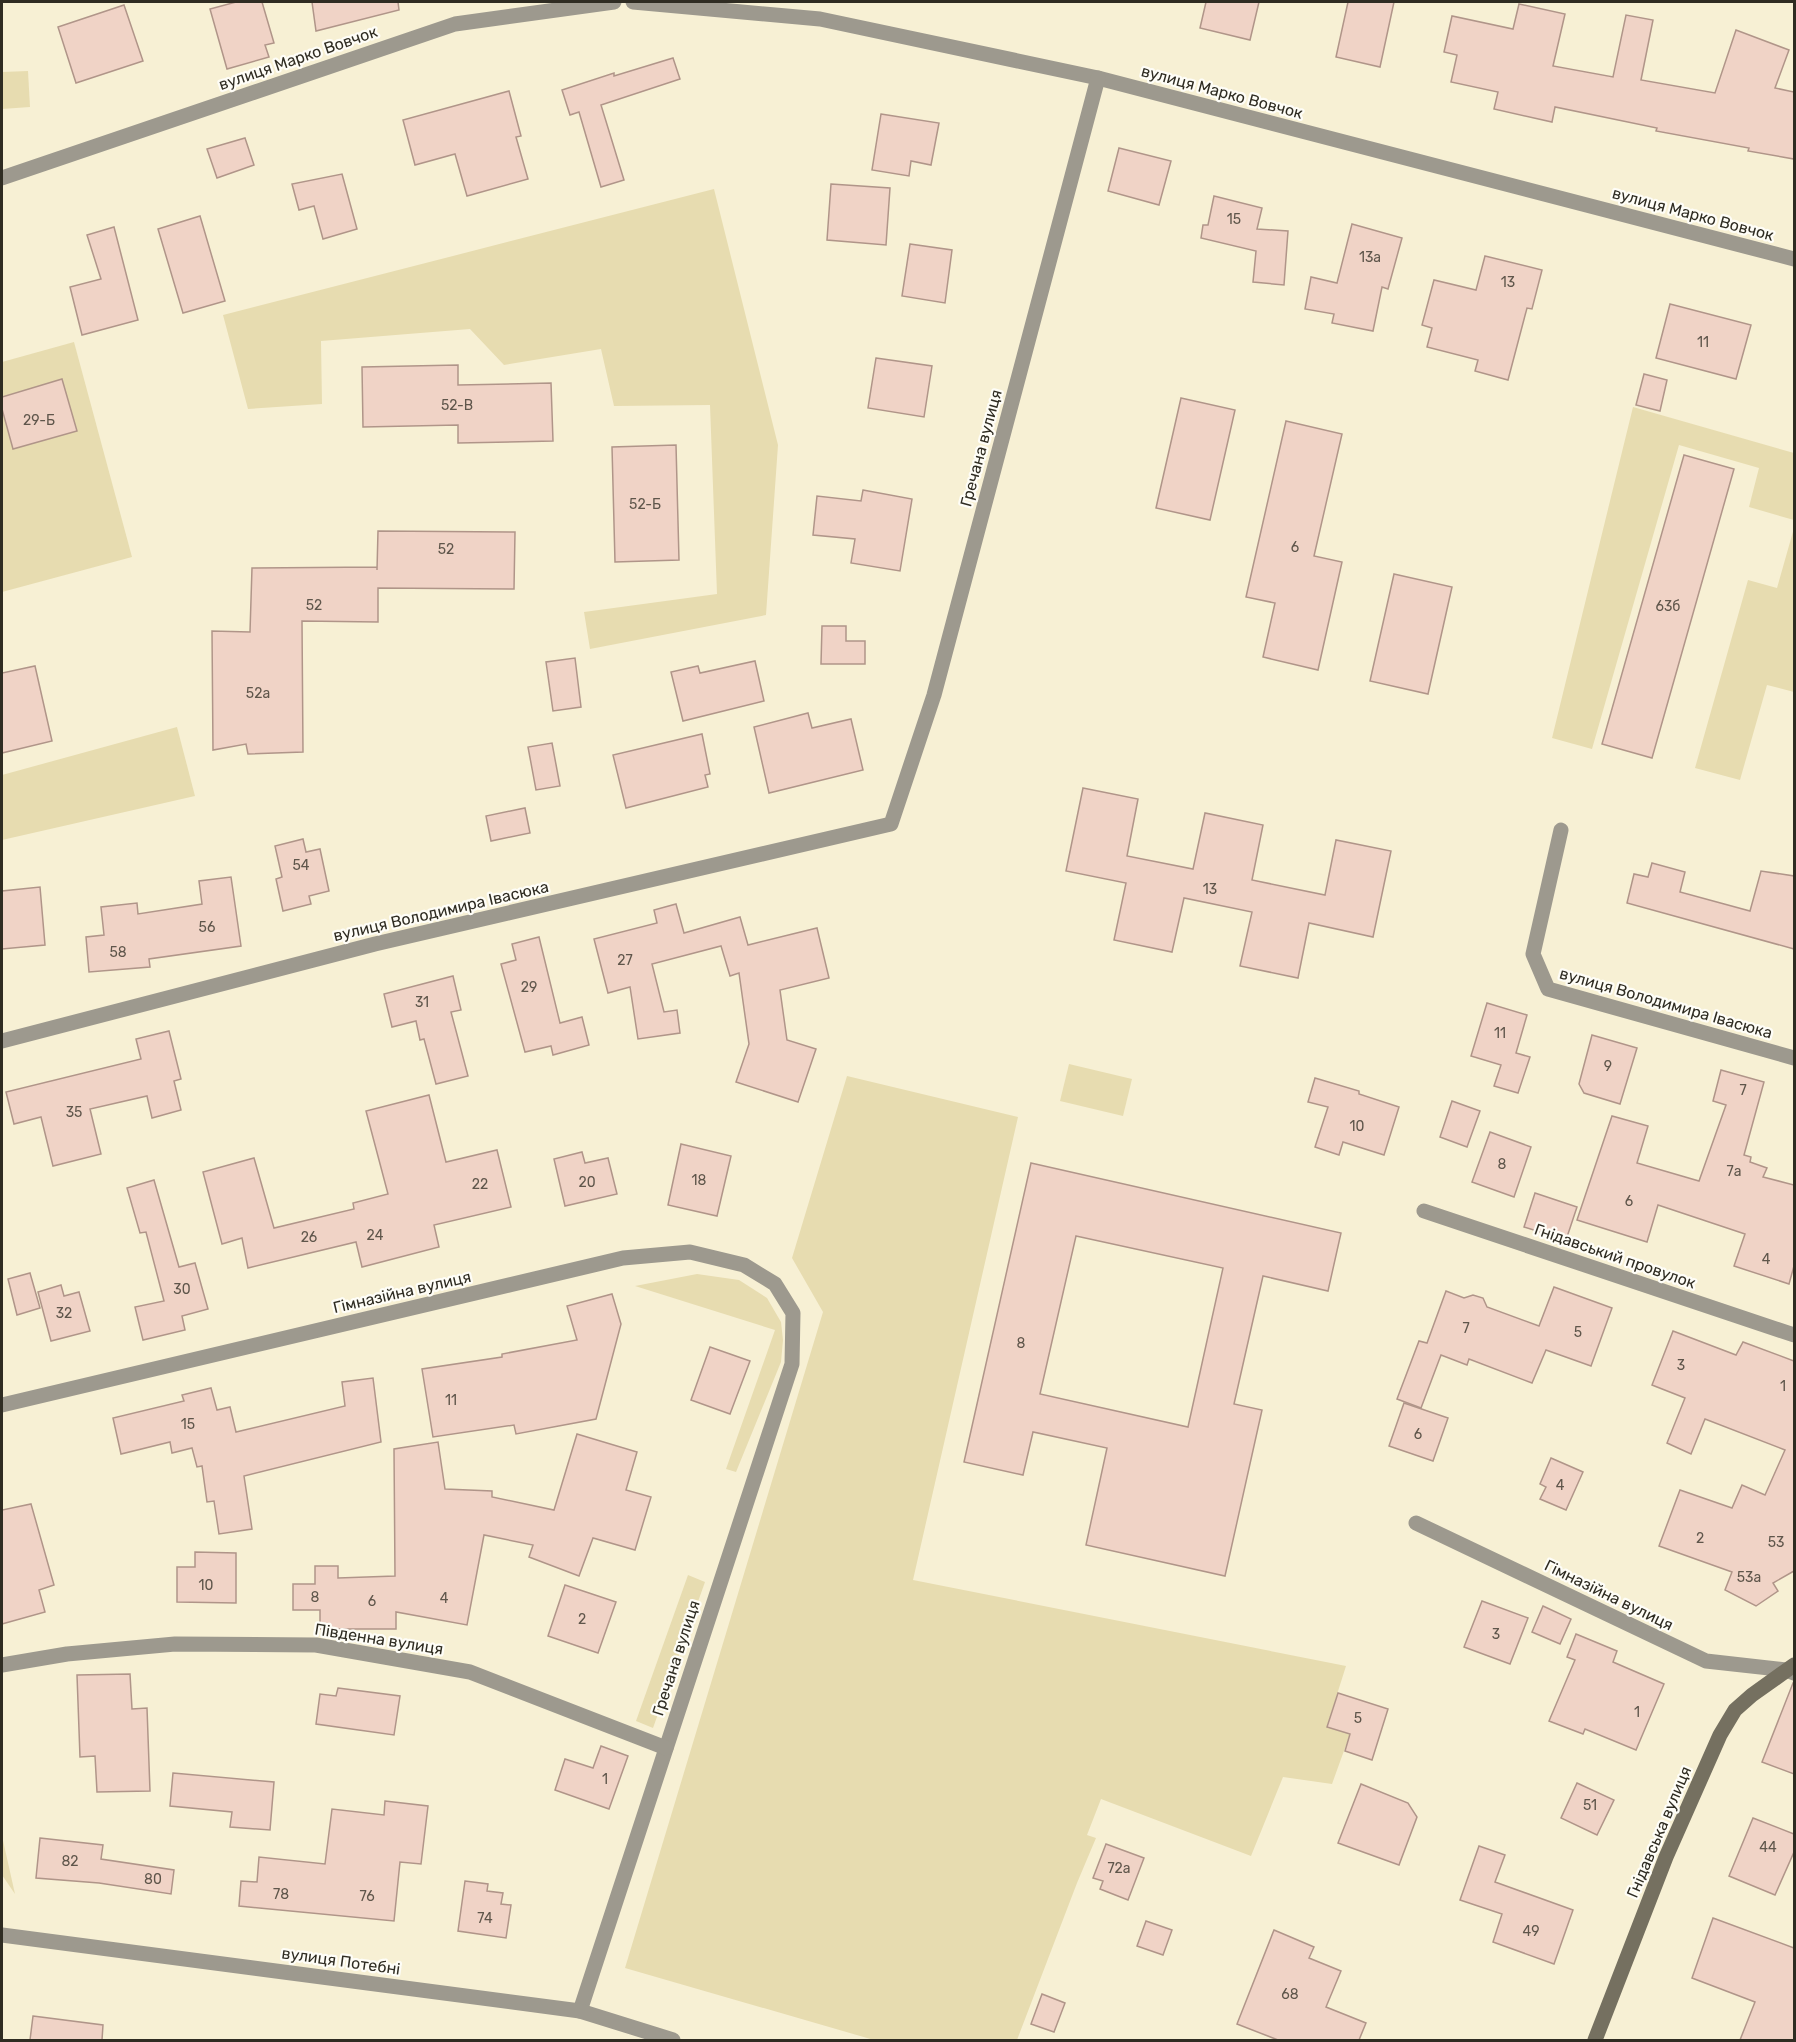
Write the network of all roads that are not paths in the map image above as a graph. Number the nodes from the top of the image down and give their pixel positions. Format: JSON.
{"nodes":[{"id":1,"x":614,"y":2,"type":"edge"},
{"id":2,"x":633,"y":2,"type":"edge"},
{"id":3,"x":1098,"y":78,"type":"junction"},
{"id":4,"x":2,"y":178,"type":"edge"},
{"id":5,"x":1794,"y":259,"type":"edge"},
{"id":6,"x":891,"y":824,"type":"joint"},
{"id":7,"x":1561,"y":830,"type":"dead end"},
{"id":8,"x":2,"y":1041,"type":"edge"},
{"id":9,"x":1794,"y":1058,"type":"edge"},
{"id":10,"x":1424,"y":1211,"type":"dead end"},
{"id":11,"x":793,"y":1313,"type":"joint"},
{"id":12,"x":1794,"y":1335,"type":"edge"},
{"id":13,"x":2,"y":1405,"type":"edge"},
{"id":14,"x":1416,"y":1522,"type":"dead end"},
{"id":15,"x":2,"y":1665,"type":"edge"},
{"id":16,"x":1792,"y":1669,"type":"edge"},
{"id":17,"x":666,"y":1748,"type":"junction"},
{"id":18,"x":2,"y":1935,"type":"edge"},
{"id":19,"x":580,"y":2011,"type":"junction"},
{"id":20,"x":673,"y":2040,"type":"edge"},
{"id":21,"x":1595,"y":2040,"type":"edge"}],
"edges":[{"from":1,"to":4,"type":"street","name":"вулиця Марко Вовчок"},
{"from":2,"to":3,"type":"street","name":"вулиця Марко Вовчок"},
{"from":3,"to":5,"type":"street","name":"вулиця Марко Вовчок"},
{"from":3,"to":6,"type":"street","name":"Гречана вулиця"},
{"from":6,"to":8,"type":"street","name":"вулиця Володимира Івасюка"},
{"from":7,"to":9,"type":"street","name":"вулиця Володимира Івасюка"},
{"from":10,"to":12,"type":"street","name":"Гнідавський провулок"},
{"from":11,"to":13,"type":"street","name":"Гімназійна вулиця"},
{"from":11,"to":17,"type":"street","name":"Гречана вулиця"},
{"from":14,"to":16,"type":"street","name":"Гімназійна вулиця"},
{"from":15,"to":17,"type":"street","name":"Південна вулиця"},
{"from":16,"to":21,"type":"main road","name":"Гнідавська вулиця"},
{"from":17,"to":19,"type":"street","name":"Гречана вулиця"},
{"from":18,"to":19,"type":"street","name":"вулиця Потебні"},
{"from":19,"to":20,"type":"street","name":"вулиця Потебні"}]}
